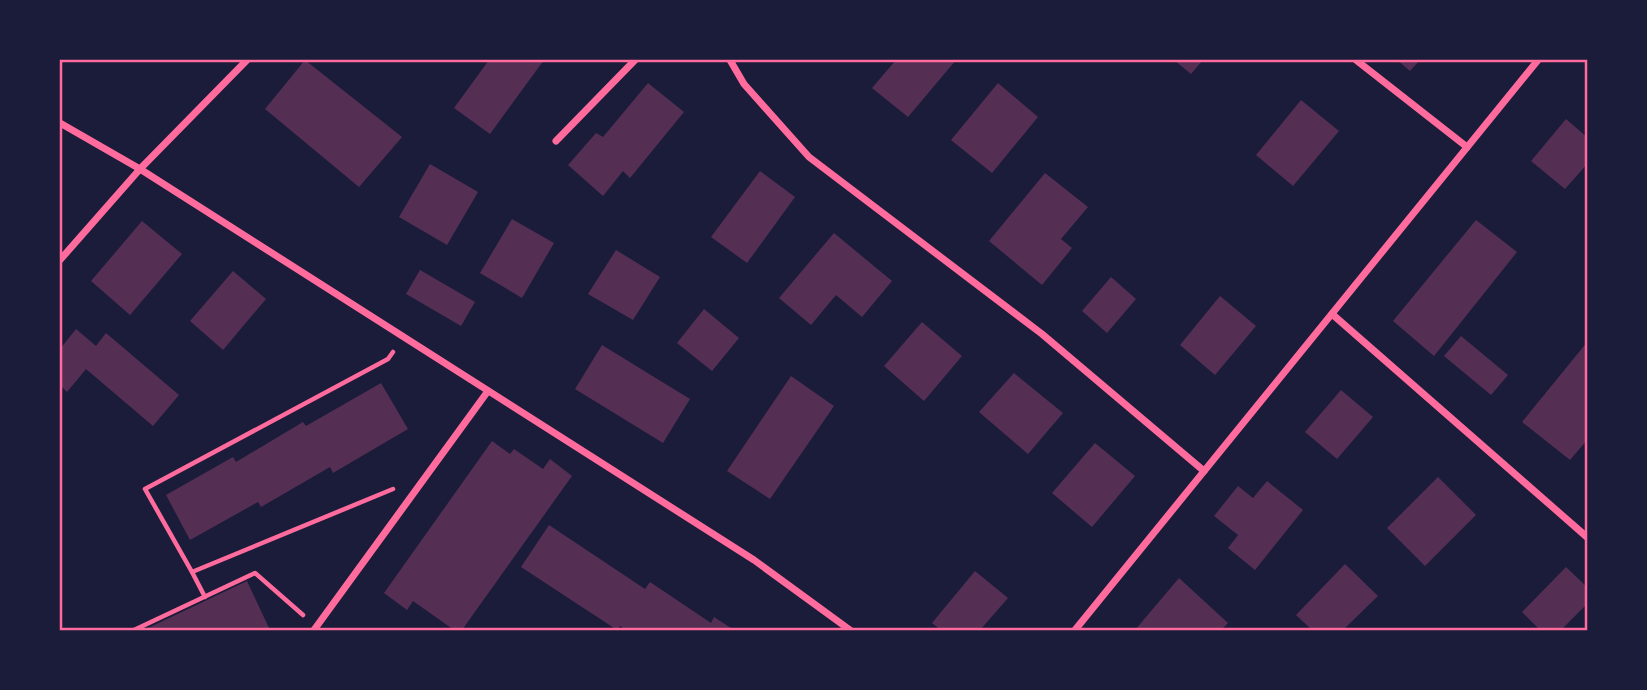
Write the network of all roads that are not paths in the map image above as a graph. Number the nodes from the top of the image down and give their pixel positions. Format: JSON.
{"nodes":[{"id":1,"x":247,"y":60,"type":"edge"},
{"id":2,"x":635,"y":60,"type":"edge"},
{"id":3,"x":730,"y":60,"type":"edge"},
{"id":4,"x":1356,"y":60,"type":"edge"},
{"id":5,"x":1538,"y":60,"type":"edge"},
{"id":6,"x":60,"y":123,"type":"edge"},
{"id":7,"x":556,"y":141,"type":"dead end"},
{"id":8,"x":1467,"y":147,"type":"junction"},
{"id":9,"x":141,"y":169,"type":"junction"},
{"id":10,"x":60,"y":260,"type":"edge"},
{"id":11,"x":1332,"y":314,"type":"junction"},
{"id":12,"x":488,"y":391,"type":"junction"},
{"id":13,"x":1204,"y":471,"type":"junction"},
{"id":14,"x":1587,"y":538,"type":"edge"},
{"id":15,"x":316,"y":629,"type":"edge"},
{"id":16,"x":850,"y":631,"type":"edge"},
{"id":17,"x":1075,"y":631,"type":"edge"}],
"edges":[{"from":1,"to":9,"type":"street"},
{"from":2,"to":7,"type":"street"},
{"from":3,"to":13,"type":"street"},
{"from":4,"to":8,"type":"street"},
{"from":5,"to":8,"type":"street"},
{"from":6,"to":9,"type":"street"},
{"from":8,"to":11,"type":"street"},
{"from":9,"to":10,"type":"street"},
{"from":9,"to":12,"type":"street"},
{"from":11,"to":13,"type":"street"},
{"from":11,"to":14,"type":"street"},
{"from":12,"to":15,"type":"street"},
{"from":12,"to":16,"type":"street"},
{"from":13,"to":17,"type":"street"}]}
